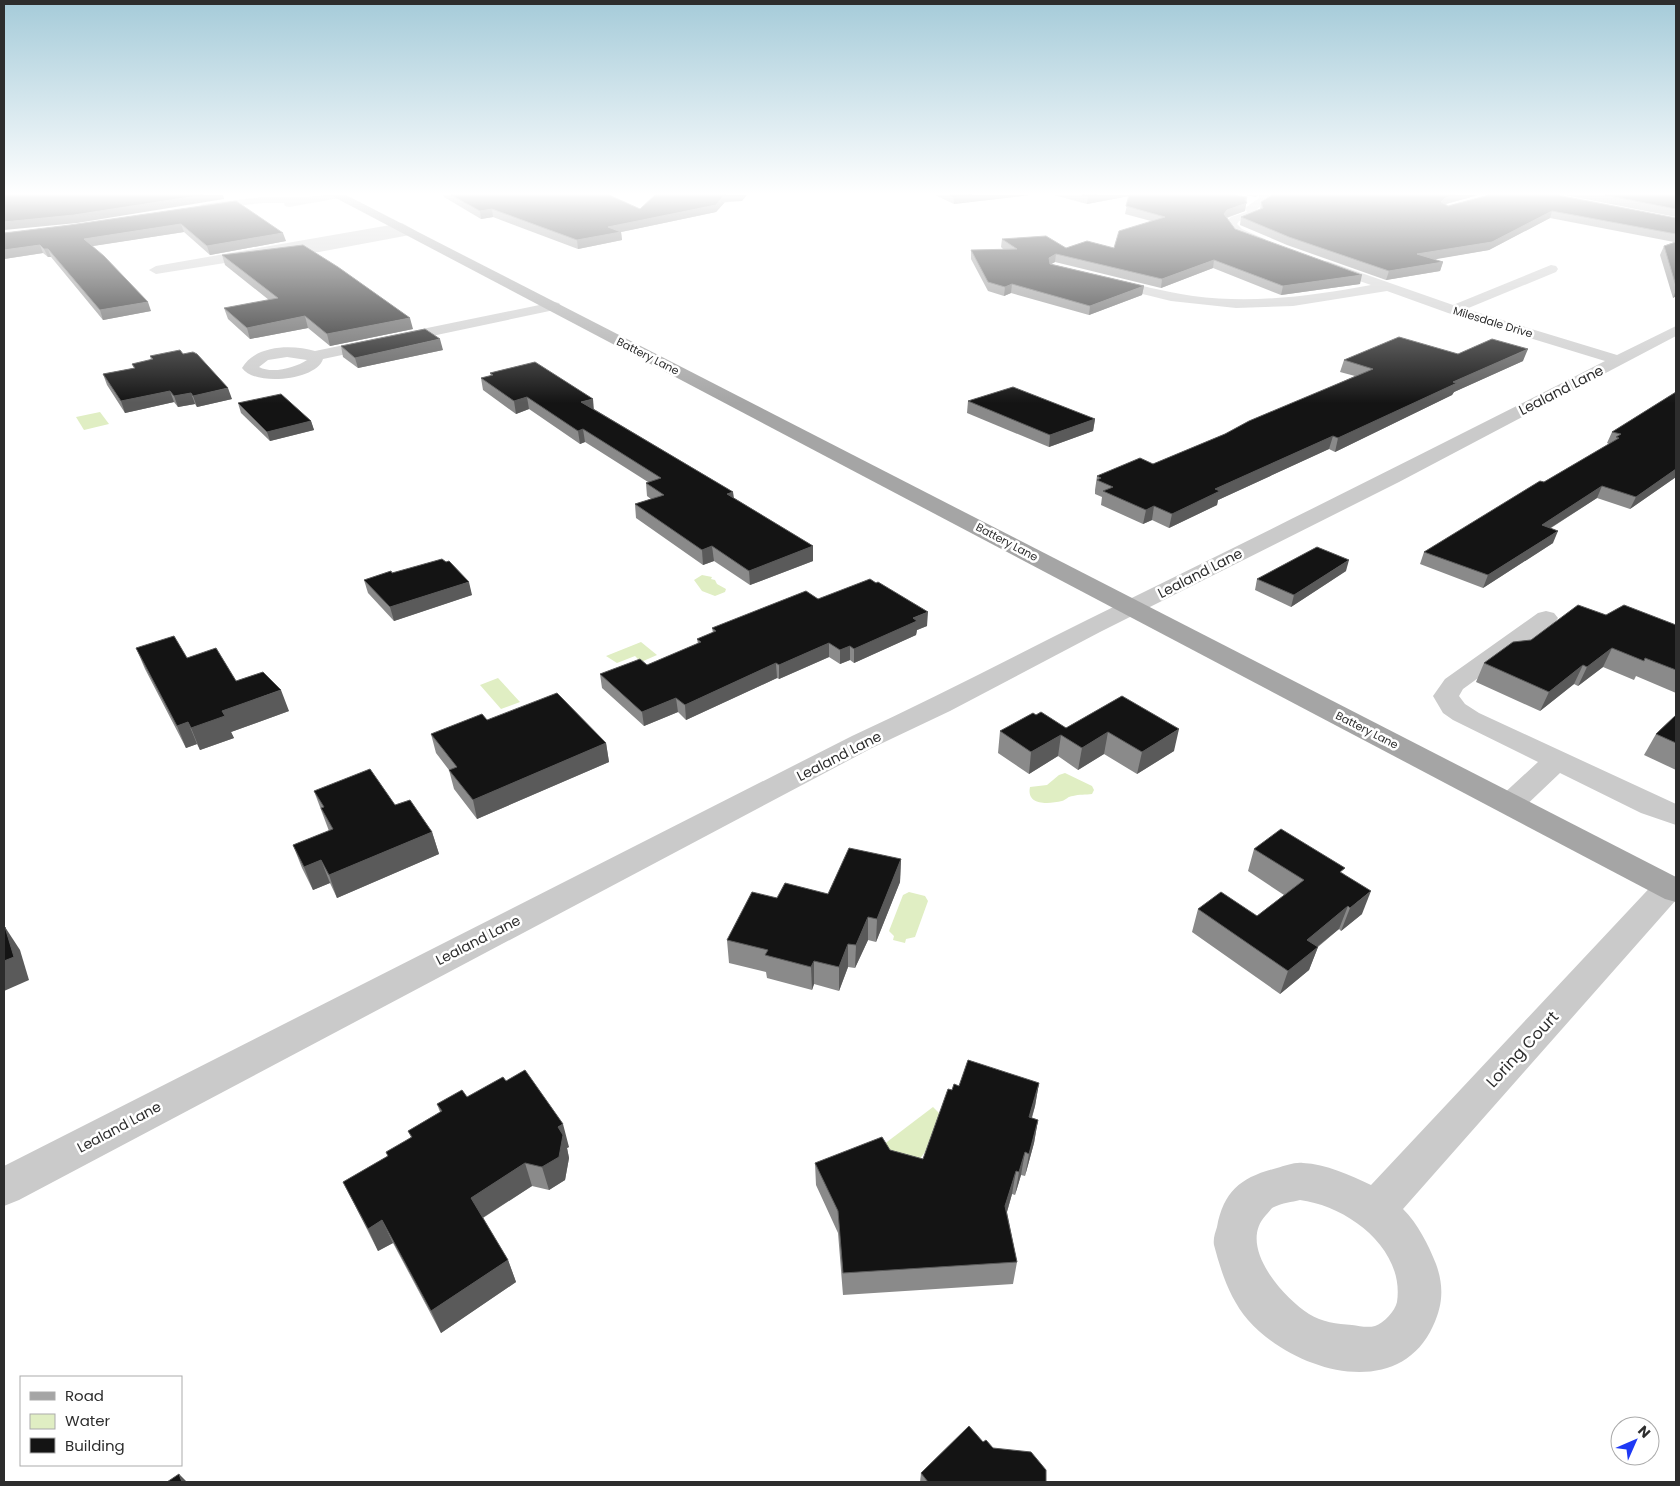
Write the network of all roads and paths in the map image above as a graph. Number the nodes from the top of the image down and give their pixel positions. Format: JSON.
{"nodes":[{"id":1,"x":191,"y":264,"type":"edge"},
{"id":2,"x":474,"y":264,"type":"edge"},
{"id":3,"x":1324,"y":264,"type":"edge"},
{"id":4,"x":1551,"y":269,"type":"dead end"},
{"id":5,"x":156,"y":270,"type":"dead end"},
{"id":6,"x":1091,"y":276,"type":"edge"},
{"id":7,"x":1387,"y":287,"type":"junction"},
{"id":8,"x":554,"y":306,"type":"junction"},
{"id":9,"x":1453,"y":310,"type":"junction"},
{"id":10,"x":1676,"y":330,"type":"edge"},
{"id":11,"x":314,"y":356,"type":"dead end"},
{"id":12,"x":1618,"y":360,"type":"junction"},
{"id":13,"x":1131,"y":608,"type":"junction"},
{"id":14,"x":1546,"y":618,"type":"dead end"},
{"id":15,"x":1557,"y":760,"type":"junction"},
{"id":16,"x":1510,"y":804,"type":"junction"},
{"id":17,"x":1676,"y":815,"type":"edge"},
{"id":18,"x":1673,"y":889,"type":"edge"},
{"id":19,"x":4,"y":1187,"type":"edge"},
{"id":20,"x":1374,"y":1211,"type":"junction"}],
"edges":[{"from":1,"to":5,"type":"street"},
{"from":2,"to":8,"type":"main road","name":"Battery Lane"},
{"from":3,"to":7,"type":"street","name":"Milesdale Drive"},
{"from":4,"to":9,"type":"street"},
{"from":6,"to":7,"type":"street"},
{"from":7,"to":9,"type":"street","name":"Milesdale Drive"},
{"from":8,"to":11,"type":"street"},
{"from":8,"to":13,"type":"main road","name":"Battery Lane"},
{"from":9,"to":12,"type":"street","name":"Milesdale Drive"},
{"from":10,"to":12,"type":"street","name":"Lealand Lane"},
{"from":12,"to":13,"type":"street","name":"Lealand Lane"},
{"from":13,"to":16,"type":"main road","name":"Battery Lane"},
{"from":13,"to":19,"type":"street","name":"Lealand Lane"},
{"from":14,"to":15,"type":"street"},
{"from":15,"to":16,"type":"street"},
{"from":15,"to":17,"type":"street"},
{"from":16,"to":18,"type":"main road","name":"Battery Lane"},
{"from":18,"to":20,"type":"street","name":"Loring Court"},
{"from":20,"to":20,"type":"street"}]}
